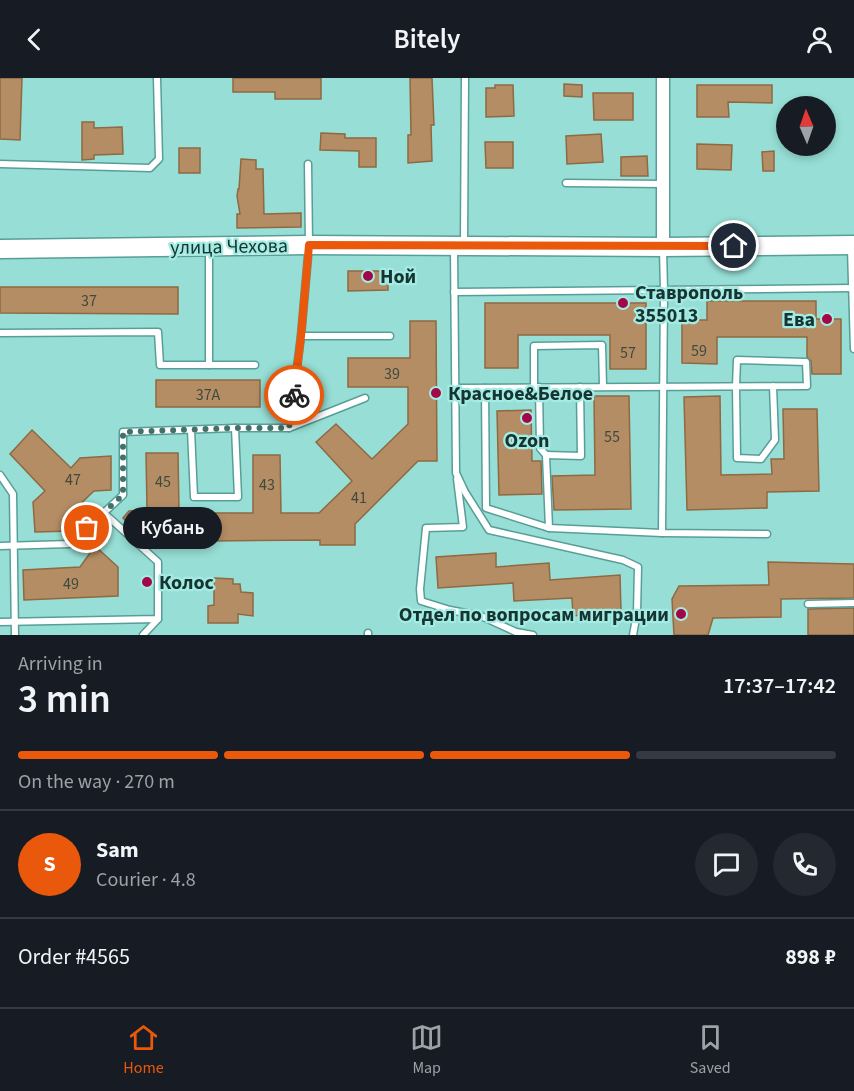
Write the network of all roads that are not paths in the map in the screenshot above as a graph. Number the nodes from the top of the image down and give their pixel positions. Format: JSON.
{"nodes":[{"id":1,"x":157,"y":78,"type":"edge"},
{"id":2,"x":465,"y":78,"type":"edge"},
{"id":3,"x":663,"y":78,"type":"edge"},
{"id":4,"x":0,"y":164,"type":"edge"},
{"id":5,"x":308,"y":164,"type":"dead end"},
{"id":6,"x":566,"y":183,"type":"dead end"},
{"id":7,"x":663,"y":184,"type":"junction"},
{"id":8,"x":309,"y":245,"type":"junction"},
{"id":9,"x":459,"y":245,"type":"junction"},
{"id":10,"x":852,"y":245,"type":"edge"},
{"id":11,"x":209,"y":246,"type":"junction"},
{"id":12,"x":663,"y":247,"type":"junction"},
{"id":13,"x":0,"y":249,"type":"edge"},
{"id":14,"x":852,"y":288,"type":"junction"},
{"id":15,"x":664,"y":291,"type":"junction"},
{"id":16,"x":454,"y":292,"type":"junction"},
{"id":17,"x":0,"y":333,"type":"edge"},
{"id":18,"x":301,"y":336,"type":"junction"},
{"id":19,"x":390,"y":336,"type":"dead end"},
{"id":20,"x":854,"y":349,"type":"edge"},
{"id":21,"x":209,"y":365,"type":"junction"},
{"id":22,"x":255,"y":365,"type":"dead end"},
{"id":23,"x":603,"y":386,"type":"junction"},
{"id":24,"x":663,"y":386,"type":"junction"},
{"id":25,"x":736,"y":386,"type":"junction"},
{"id":26,"x":773,"y":386,"type":"junction"},
{"id":27,"x":537,"y":387,"type":"junction"},
{"id":28,"x":580,"y":387,"type":"junction"},
{"id":29,"x":456,"y":388,"type":"junction"},
{"id":30,"x":485,"y":388,"type":"junction"},
{"id":31,"x":365,"y":398,"type":"dead end"},
{"id":32,"x":235,"y":428,"type":"junction"},
{"id":33,"x":289,"y":428,"type":"junction"},
{"id":34,"x":192,"y":430,"type":"junction"},
{"id":35,"x":546,"y":455,"type":"junction"},
{"id":36,"x":456,"y":473,"type":"junction"},
{"id":37,"x":0,"y":475,"type":"edge"},
{"id":38,"x":104,"y":513,"type":"junction"},
{"id":39,"x":549,"y":528,"type":"junction"},
{"id":40,"x":662,"y":533,"type":"junction"},
{"id":41,"x":767,"y":534,"type":"dead end"},
{"id":42,"x":0,"y":546,"type":"edge"},
{"id":43,"x":14,"y":546,"type":"junction"},
{"id":44,"x":854,"y":603,"type":"edge"},
{"id":45,"x":808,"y":604,"type":"dead end"},
{"id":46,"x":158,"y":619,"type":"junction"},
{"id":47,"x":0,"y":622,"type":"edge"},
{"id":48,"x":15,"y":622,"type":"junction"},
{"id":49,"x":15,"y":635,"type":"edge"},
{"id":50,"x":143,"y":635,"type":"edge"},
{"id":51,"x":533,"y":635,"type":"edge"},
{"id":52,"x":633,"y":635,"type":"edge"}],
"edges":[{"from":1,"to":4,"type":"lane"},
{"from":2,"to":9,"type":"lane"},
{"from":3,"to":7,"type":"street"},
{"from":5,"to":8,"type":"lane"},
{"from":6,"to":7,"type":"lane"},
{"from":7,"to":12,"type":"street"},
{"from":8,"to":9,"type":"street","name":"улица Чехова"},
{"from":8,"to":11,"type":"street","name":"улица Чехова"},
{"from":8,"to":18,"type":"lane"},
{"from":9,"to":12,"type":"street","name":"улица Чехова"},
{"from":9,"to":16,"type":"lane"},
{"from":10,"to":12,"type":"street","name":"улица Чехова"},
{"from":10,"to":14,"type":"lane"},
{"from":11,"to":13,"type":"street","name":"улица Чехова"},
{"from":11,"to":21,"type":"lane"},
{"from":12,"to":15,"type":"lane"},
{"from":14,"to":15,"type":"lane"},
{"from":14,"to":20,"type":"lane"},
{"from":15,"to":16,"type":"lane"},
{"from":15,"to":24,"type":"lane"},
{"from":16,"to":29,"type":"lane"},
{"from":17,"to":21,"type":"lane"},
{"from":18,"to":19,"type":"lane"},
{"from":18,"to":33,"type":"lane"},
{"from":21,"to":22,"type":"lane"},
{"from":23,"to":24,"type":"lane"},
{"from":23,"to":27,"type":"lane"},
{"from":23,"to":28,"type":"lane"},
{"from":24,"to":25,"type":"lane"},
{"from":24,"to":40,"type":"lane"},
{"from":25,"to":26,"type":"lane"},
{"from":25,"to":26,"type":"lane"},
{"from":25,"to":26,"type":"lane"},
{"from":27,"to":28,"type":"lane"},
{"from":27,"to":30,"type":"lane"},
{"from":27,"to":35,"type":"lane"},
{"from":28,"to":35,"type":"lane"},
{"from":29,"to":30,"type":"lane"},
{"from":29,"to":36,"type":"lane"},
{"from":30,"to":39,"type":"lane"},
{"from":31,"to":33,"type":"lane"},
{"from":32,"to":33,"type":"lane"},
{"from":32,"to":34,"type":"lane"},
{"from":32,"to":34,"type":"lane"},
{"from":34,"to":38,"type":"lane"},
{"from":35,"to":39,"type":"lane"},
{"from":36,"to":51,"type":"lane"},
{"from":36,"to":52,"type":"lane"},
{"from":37,"to":43,"type":"lane"},
{"from":38,"to":43,"type":"lane"},
{"from":38,"to":46,"type":"lane"},
{"from":39,"to":40,"type":"lane"},
{"from":40,"to":41,"type":"lane"},
{"from":42,"to":43,"type":"lane"},
{"from":43,"to":48,"type":"lane"},
{"from":44,"to":45,"type":"lane"},
{"from":46,"to":48,"type":"lane"},
{"from":46,"to":50,"type":"lane"},
{"from":47,"to":48,"type":"lane"},
{"from":48,"to":49,"type":"lane"}]}
